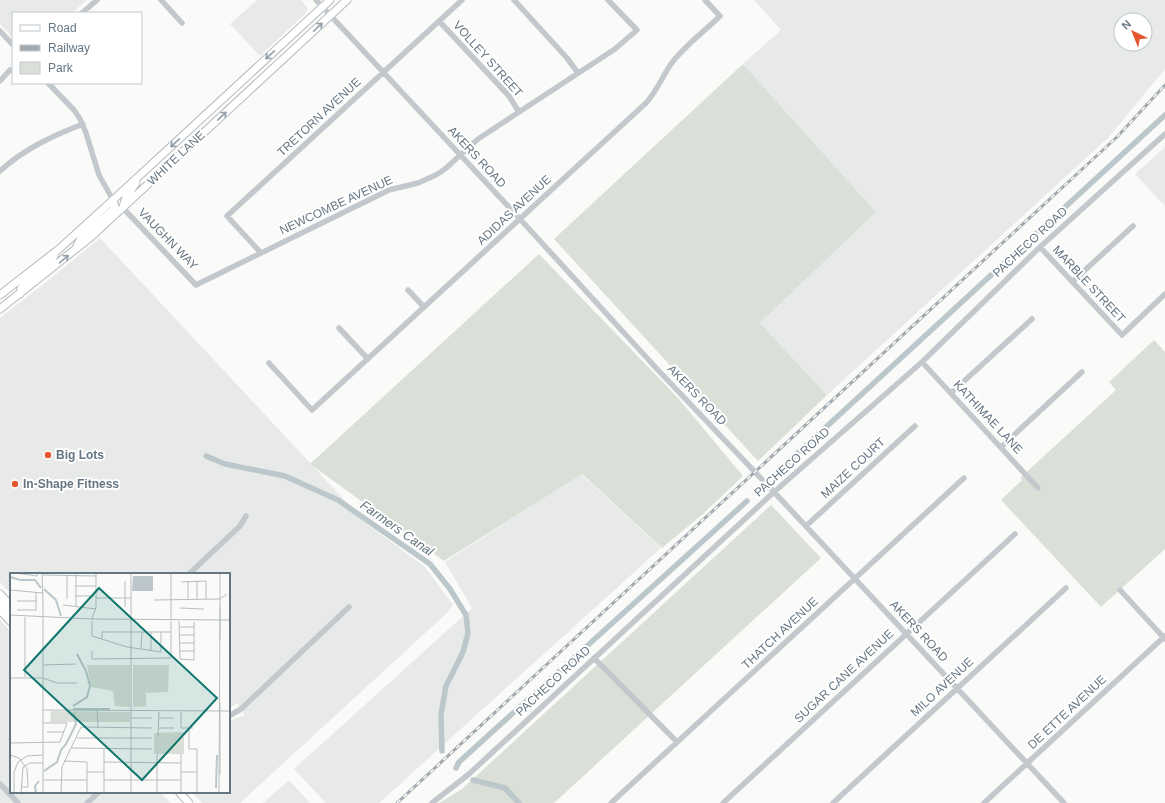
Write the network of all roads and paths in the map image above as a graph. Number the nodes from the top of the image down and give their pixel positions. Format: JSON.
{"nodes":[{"id":1,"x":96,"y":0,"type":"edge"},
{"id":2,"x":161,"y":0,"type":"edge"},
{"id":3,"x":316,"y":0,"type":"edge"},
{"id":4,"x":330,"y":0,"type":"edge"},
{"id":5,"x":347,"y":0,"type":"edge"},
{"id":6,"x":462,"y":0,"type":"edge"},
{"id":7,"x":514,"y":0,"type":"edge"},
{"id":8,"x":608,"y":0,"type":"edge"},
{"id":9,"x":705,"y":0,"type":"edge"},
{"id":10,"x":322,"y":7,"type":"junction"},
{"id":11,"x":83,"y":12,"type":"edge"},
{"id":12,"x":330,"y":16,"type":"junction"},
{"id":13,"x":439,"y":21,"type":"junction"},
{"id":14,"x":182,"y":23,"type":"dead end"},
{"id":15,"x":0,"y":31,"type":"edge"},
{"id":16,"x":12,"y":44,"type":"edge"},
{"id":17,"x":10,"y":70,"type":"dead end"},
{"id":18,"x":383,"y":72,"type":"junction"},
{"id":19,"x":578,"y":73,"type":"junction"},
{"id":20,"x":0,"y":81,"type":"edge"},
{"id":21,"x":49,"y":84,"type":"edge"},
{"id":22,"x":519,"y":112,"type":"junction"},
{"id":23,"x":83,"y":124,"type":"junction"},
{"id":24,"x":1165,"y":134,"type":"edge"},
{"id":25,"x":460,"y":155,"type":"junction"},
{"id":26,"x":150,"y":166,"type":"junction"},
{"id":27,"x":0,"y":171,"type":"edge"},
{"id":28,"x":114,"y":200,"type":"junction"},
{"id":29,"x":123,"y":208,"type":"junction"},
{"id":30,"x":520,"y":219,"type":"junction"},
{"id":31,"x":1133,"y":226,"type":"dead end"},
{"id":32,"x":1040,"y":247,"type":"junction"},
{"id":33,"x":58,"y":249,"type":"junction"},
{"id":34,"x":75,"y":250,"type":"junction"},
{"id":35,"x":261,"y":253,"type":"junction"},
{"id":36,"x":1072,"y":282,"type":"junction"},
{"id":37,"x":196,"y":285,"type":"joint"},
{"id":38,"x":408,"y":290,"type":"dead end"},
{"id":39,"x":20,"y":294,"type":"junction"},
{"id":40,"x":0,"y":295,"type":"edge"},
{"id":41,"x":1164,"y":297,"type":"edge"},
{"id":42,"x":424,"y":307,"type":"junction"},
{"id":43,"x":0,"y":309,"type":"edge"},
{"id":44,"x":1032,"y":319,"type":"dead end"},
{"id":45,"x":339,"y":328,"type":"dead end"},
{"id":46,"x":368,"y":359,"type":"junction"},
{"id":47,"x":922,"y":362,"type":"junction"},
{"id":48,"x":269,"y":363,"type":"dead end"},
{"id":49,"x":1082,"y":372,"type":"dead end"},
{"id":50,"x":951,"y":394,"type":"junction"},
{"id":51,"x":915,"y":426,"type":"dead end"},
{"id":52,"x":1001,"y":447,"type":"junction"},
{"id":53,"x":964,"y":478,"type":"dead end"},
{"id":54,"x":1038,"y":488,"type":"dead end"},
{"id":55,"x":774,"y":492,"type":"junction"},
{"id":56,"x":246,"y":516,"type":"dead end"},
{"id":57,"x":806,"y":526,"type":"junction"},
{"id":58,"x":1016,"y":534,"type":"dead end"},
{"id":59,"x":191,"y":573,"type":"edge"},
{"id":60,"x":855,"y":578,"type":"junction"},
{"id":61,"x":1066,"y":588,"type":"dead end"},
{"id":62,"x":1120,"y":590,"type":"dead end"},
{"id":63,"x":0,"y":594,"type":"edge"},
{"id":64,"x":0,"y":604,"type":"edge"},
{"id":65,"x":10,"y":605,"type":"edge"},
{"id":66,"x":349,"y":607,"type":"dead end"},
{"id":67,"x":0,"y":610,"type":"edge"},
{"id":68,"x":10,"y":614,"type":"edge"},
{"id":69,"x":10,"y":621,"type":"edge"},
{"id":70,"x":907,"y":634,"type":"junction"},
{"id":71,"x":1165,"y":637,"type":"edge"},
{"id":72,"x":594,"y":658,"type":"junction"},
{"id":73,"x":958,"y":688,"type":"junction"},
{"id":74,"x":230,"y":715,"type":"edge"},
{"id":75,"x":677,"y":742,"type":"junction"},
{"id":76,"x":1027,"y":763,"type":"junction"},
{"id":77,"x":0,"y":784,"type":"edge"},
{"id":78,"x":98,"y":793,"type":"edge"},
{"id":79,"x":180,"y":793,"type":"edge"},
{"id":80,"x":18,"y":803,"type":"edge"},
{"id":81,"x":87,"y":803,"type":"edge"},
{"id":82,"x":189,"y":803,"type":"edge"},
{"id":83,"x":432,"y":803,"type":"edge"},
{"id":84,"x":611,"y":803,"type":"edge"},
{"id":85,"x":723,"y":803,"type":"edge"},
{"id":86,"x":833,"y":803,"type":"edge"},
{"id":87,"x":984,"y":803,"type":"edge"},
{"id":88,"x":1064,"y":803,"type":"edge"}],
"edges":[{"from":1,"to":11,"type":"street"},
{"from":2,"to":14,"type":"street"},
{"from":3,"to":10,"type":"street","name":"AKERS ROAD"},
{"from":4,"to":10,"type":"main road","name":"WHITE LANE"},
{"from":5,"to":12,"type":"main road","name":"WHITE LANE"},
{"from":6,"to":13,"type":"street","name":"TRETORN AVENUE"},
{"from":7,"to":19,"type":"street"},
{"from":8,"to":19,"type":"street","name":"NEWCOMBE AVENUE"},
{"from":9,"to":30,"type":"street","name":"ADIDAS AVENUE"},
{"from":10,"to":12,"type":"street","name":"AKERS ROAD"},
{"from":10,"to":26,"type":"main road","name":"WHITE LANE","one_way":true},
{"from":12,"to":18,"type":"street","name":"AKERS ROAD"},
{"from":29,"to":12,"type":"main road","name":"WHITE LANE","one_way":true},
{"from":13,"to":18,"type":"street","name":"TRETORN AVENUE"},
{"from":13,"to":22,"type":"street","name":"VOLLEY STREET"},
{"from":15,"to":16,"type":"street"},
{"from":17,"to":20,"type":"street"},
{"from":18,"to":25,"type":"street","name":"AKERS ROAD"},
{"from":18,"to":35,"type":"street","name":"TRETORN AVENUE"},
{"from":19,"to":22,"type":"street","name":"NEWCOMBE AVENUE"},
{"from":21,"to":23,"type":"street"},
{"from":22,"to":25,"type":"street","name":"NEWCOMBE AVENUE"},
{"from":23,"to":27,"type":"street"},
{"from":23,"to":28,"type":"street"},
{"from":24,"to":32,"type":"street","name":"PACHECO ROAD"},
{"from":25,"to":30,"type":"street","name":"AKERS ROAD"},
{"from":25,"to":35,"type":"street","name":"NEWCOMBE AVENUE"},
{"from":26,"to":28,"type":"main road","name":"WHITE LANE"},
{"from":26,"to":29,"type":"main road"},
{"from":28,"to":33,"type":"main road","name":"WHITE LANE"},
{"from":28,"to":34,"type":"main road"},
{"from":29,"to":34,"type":"main road","name":"WHITE LANE"},
{"from":29,"to":37,"type":"street","name":"VAUGHN WAY"},
{"from":30,"to":42,"type":"street","name":"ADIDAS AVENUE"},
{"from":30,"to":55,"type":"street","name":"AKERS ROAD"},
{"from":31,"to":36,"type":"street"},
{"from":32,"to":36,"type":"street","name":"MARBLE STREET"},
{"from":32,"to":47,"type":"street","name":"PACHECO ROAD"},
{"from":33,"to":39,"type":"main road"},
{"from":33,"to":40,"type":"main road","name":"WHITE LANE"},
{"from":39,"to":34,"type":"main road","name":"WHITE LANE","one_way":true},
{"from":35,"to":37,"type":"street","name":"NEWCOMBE AVENUE"},
{"from":36,"to":41,"type":"street","name":"MARBLE STREET"},
{"from":38,"to":42,"type":"street"},
{"from":39,"to":43,"type":"main road","name":"WHITE LANE"},
{"from":42,"to":46,"type":"street","name":"ADIDAS AVENUE"},
{"from":44,"to":50,"type":"street"},
{"from":45,"to":46,"type":"street"},
{"from":46,"to":48,"type":"street","name":"ADIDAS AVENUE"},
{"from":47,"to":50,"type":"street","name":"KATHIMAE LANE"},
{"from":47,"to":55,"type":"street","name":"PACHECO ROAD"},
{"from":49,"to":52,"type":"street"},
{"from":50,"to":52,"type":"street","name":"KATHIMAE LANE"},
{"from":51,"to":57,"type":"street","name":"MAIZE COURT"},
{"from":52,"to":54,"type":"street","name":"KATHIMAE LANE"},
{"from":53,"to":60,"type":"street","name":"THATCH AVENUE"},
{"from":55,"to":57,"type":"street","name":"AKERS ROAD"},
{"from":55,"to":72,"type":"street","name":"PACHECO ROAD"},
{"from":56,"to":59,"type":"street"},
{"from":57,"to":60,"type":"street","name":"AKERS ROAD"},
{"from":58,"to":70,"type":"street","name":"SUGAR CANE AVENUE"},
{"from":60,"to":70,"type":"street","name":"AKERS ROAD"},
{"from":60,"to":75,"type":"street","name":"THATCH AVENUE"},
{"from":61,"to":73,"type":"street","name":"MILO AVENUE"},
{"from":62,"to":71,"type":"street"},
{"from":63,"to":65,"type":"main road"},
{"from":64,"to":68,"type":"main road"},
{"from":66,"to":74,"type":"street"},
{"from":67,"to":69,"type":"main road"},
{"from":70,"to":73,"type":"street","name":"AKERS ROAD"},
{"from":70,"to":85,"type":"street","name":"SUGAR CANE AVENUE"},
{"from":71,"to":76,"type":"street","name":"DE ETTE AVENUE"},
{"from":72,"to":75,"type":"street"},
{"from":72,"to":83,"type":"street","name":"PACHECO ROAD"},
{"from":73,"to":76,"type":"street","name":"AKERS ROAD"},
{"from":73,"to":86,"type":"street","name":"MILO AVENUE"},
{"from":75,"to":84,"type":"street","name":"THATCH AVENUE"},
{"from":76,"to":87,"type":"street","name":"DE ETTE AVENUE"},
{"from":76,"to":88,"type":"street","name":"AKERS ROAD"},
{"from":77,"to":80,"type":"street"},
{"from":78,"to":81,"type":"street"},
{"from":79,"to":82,"type":"main road"}]}
